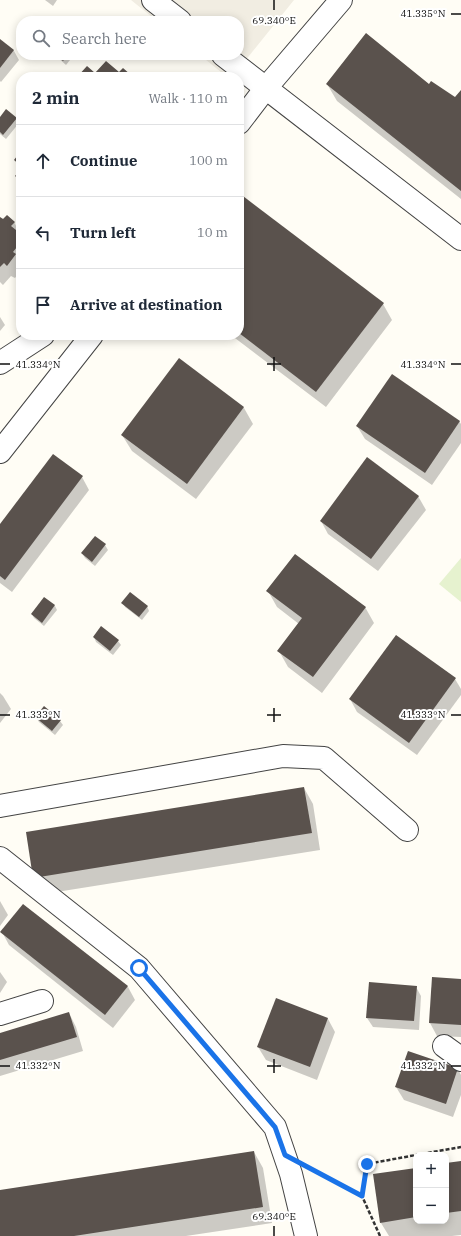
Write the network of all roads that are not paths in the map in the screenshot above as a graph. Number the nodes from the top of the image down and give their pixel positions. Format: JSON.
{"nodes":[{"id":1,"x":153,"y":0,"type":"edge"},
{"id":2,"x":341,"y":0,"type":"edge"},
{"id":3,"x":174,"y":16,"type":"edge"},
{"id":4,"x":229,"y":60,"type":"edge"},
{"id":5,"x":244,"y":72,"type":"edge"},
{"id":6,"x":244,"y":72,"type":"edge"},
{"id":7,"x":265,"y":89,"type":"junction"},
{"id":8,"x":244,"y":116,"type":"edge"},
{"id":9,"x":461,"y":239,"type":"edge"},
{"id":10,"x":35,"y":340,"type":"edge"},
{"id":11,"x":88,"y":340,"type":"edge"},
{"id":12,"x":0,"y":363,"type":"edge"},
{"id":13,"x":0,"y":452,"type":"edge"},
{"id":14,"x":0,"y":806,"type":"edge"},
{"id":15,"x":407,"y":830,"type":"dead end"},
{"id":16,"x":0,"y":858,"type":"edge"},
{"id":17,"x":42,"y":1001,"type":"dead end"},
{"id":18,"x":0,"y":1014,"type":"edge"},
{"id":19,"x":444,"y":1046,"type":"dead end"},
{"id":20,"x":461,"y":1060,"type":"edge"},
{"id":21,"x":306,"y":1236,"type":"edge"}],
"edges":[{"from":1,"to":3,"type":"lane"},
{"from":2,"to":7,"type":"lane"},
{"from":4,"to":6,"type":"lane"},
{"from":5,"to":7,"type":"lane"},
{"from":7,"to":8,"type":"lane"},
{"from":7,"to":9,"type":"lane"},
{"from":10,"to":12,"type":"lane"},
{"from":11,"to":13,"type":"lane"},
{"from":14,"to":15,"type":"lane"},
{"from":16,"to":21,"type":"lane"},
{"from":17,"to":18,"type":"lane"},
{"from":19,"to":20,"type":"lane"}]}
